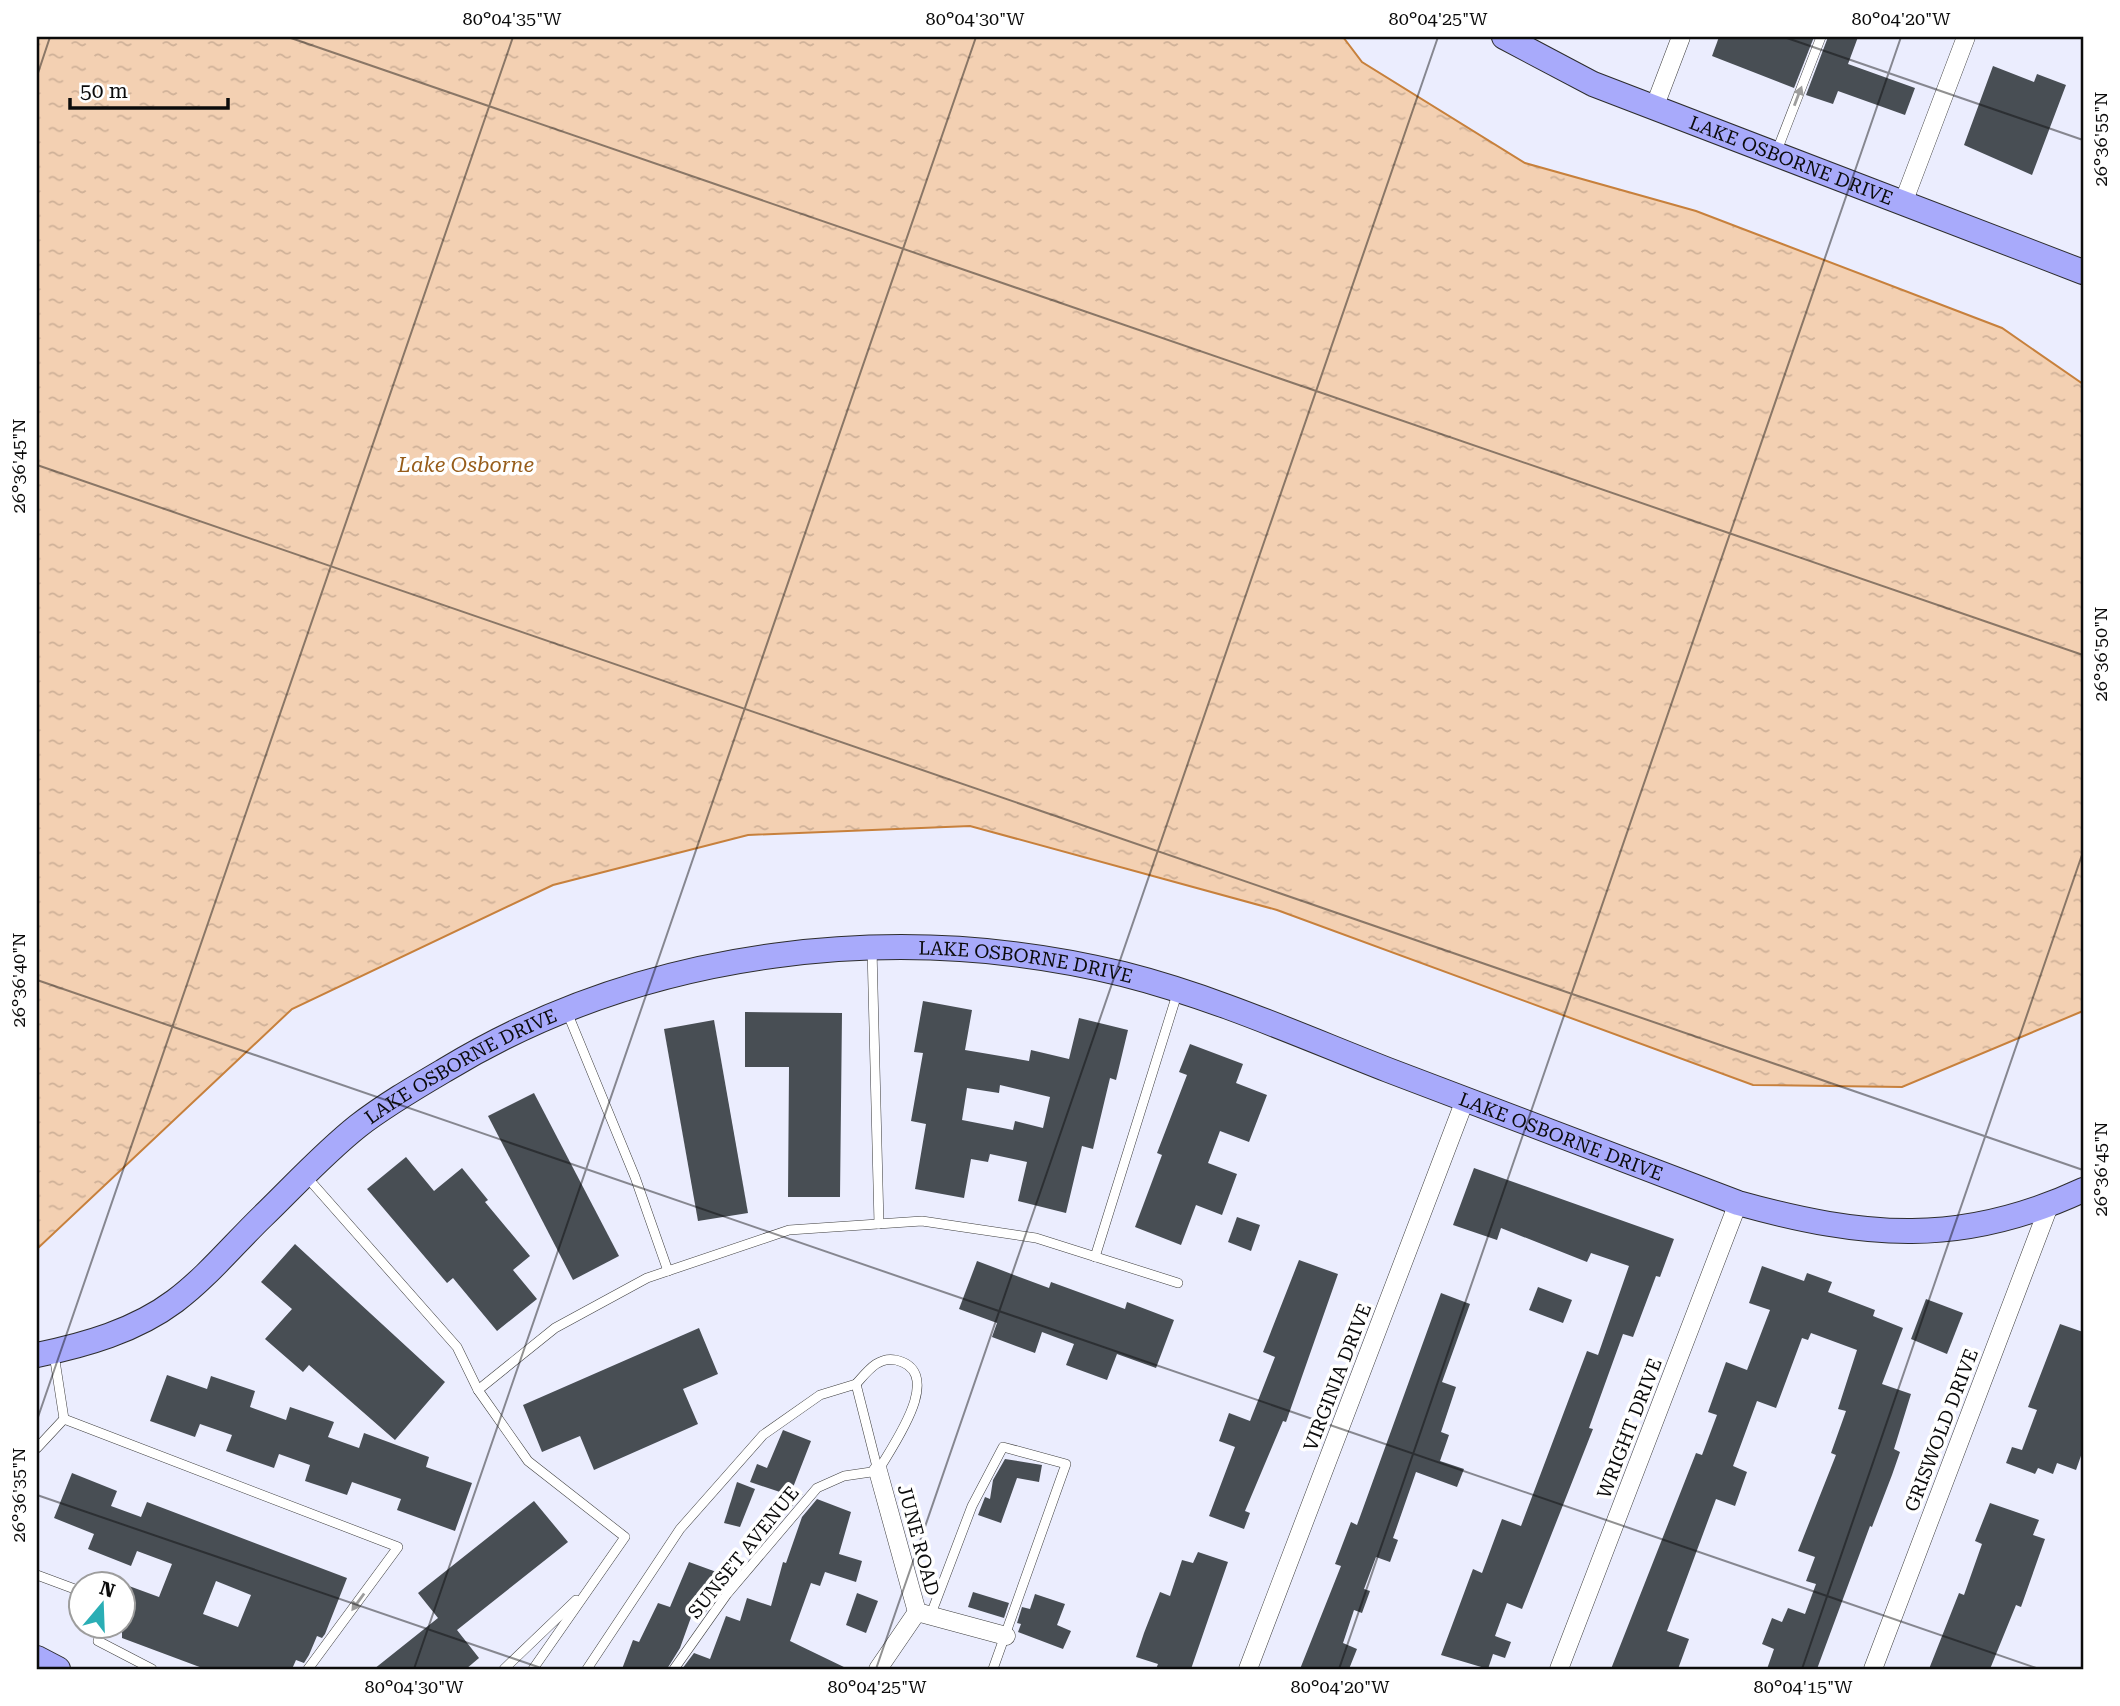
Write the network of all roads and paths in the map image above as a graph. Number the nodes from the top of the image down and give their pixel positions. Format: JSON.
{"nodes":[{"id":1,"x":1504,"y":37,"type":"edge"},
{"id":2,"x":1681,"y":37,"type":"edge"},
{"id":3,"x":1821,"y":37,"type":"edge"},
{"id":4,"x":1966,"y":37,"type":"edge"},
{"id":5,"x":1654,"y":108,"type":"junction"},
{"id":6,"x":1776,"y":154,"type":"junction"},
{"id":7,"x":1903,"y":203,"type":"junction"},
{"id":8,"x":2083,"y":272,"type":"edge"},
{"id":9,"x":872,"y":948,"type":"junction"},
{"id":10,"x":1179,"y":991,"type":"junction"},
{"id":11,"x":566,"y":1010,"type":"junction"},
{"id":12,"x":1465,"y":1100,"type":"junction"},
{"id":13,"x":305,"y":1175,"type":"junction"},
{"id":14,"x":2083,"y":1189,"type":"edge"},
{"id":15,"x":1738,"y":1203,"type":"junction"},
{"id":16,"x":2049,"y":1206,"type":"junction"},
{"id":17,"x":879,"y":1224,"type":"junction"},
{"id":18,"x":1095,"y":1257,"type":"junction"},
{"id":19,"x":668,"y":1271,"type":"junction"},
{"id":20,"x":1178,"y":1283,"type":"dead end"},
{"id":21,"x":45,"y":1353,"type":"edge"},
{"id":22,"x":856,"y":1384,"type":"junction"},
{"id":23,"x":478,"y":1390,"type":"junction"},
{"id":24,"x":64,"y":1419,"type":"junction"},
{"id":25,"x":37,"y":1448,"type":"edge"},
{"id":26,"x":878,"y":1471,"type":"junction"},
{"id":27,"x":37,"y":1574,"type":"edge"},
{"id":28,"x":593,"y":1584,"type":"junction"},
{"id":29,"x":66,"y":1585,"type":"edge"},
{"id":30,"x":924,"y":1613,"type":"junction"},
{"id":31,"x":1006,"y":1636,"type":"junction"},
{"id":32,"x":98,"y":1640,"type":"edge"},
{"id":33,"x":37,"y":1658,"type":"edge"},
{"id":34,"x":58,"y":1669,"type":"edge"},
{"id":35,"x":152,"y":1669,"type":"edge"},
{"id":36,"x":308,"y":1669,"type":"edge"},
{"id":37,"x":504,"y":1669,"type":"edge"},
{"id":38,"x":533,"y":1669,"type":"edge"},
{"id":39,"x":587,"y":1669,"type":"edge"},
{"id":40,"x":674,"y":1669,"type":"edge"},
{"id":41,"x":878,"y":1669,"type":"edge"},
{"id":42,"x":993,"y":1669,"type":"edge"},
{"id":43,"x":1248,"y":1669,"type":"edge"},
{"id":44,"x":1559,"y":1669,"type":"edge"},
{"id":45,"x":1873,"y":1669,"type":"edge"}],
"edges":[{"from":1,"to":5,"type":"street","name":"LAKE OSBORNE DRIVE"},
{"from":2,"to":5,"type":"street"},
{"from":6,"to":3,"type":"lane","one_way":true},
{"from":4,"to":7,"type":"street"},
{"from":5,"to":6,"type":"street","name":"LAKE OSBORNE DRIVE"},
{"from":6,"to":7,"type":"street","name":"LAKE OSBORNE DRIVE"},
{"from":7,"to":8,"type":"street","name":"LAKE OSBORNE DRIVE"},
{"from":9,"to":10,"type":"street","name":"LAKE OSBORNE DRIVE"},
{"from":9,"to":11,"type":"street","name":"LAKE OSBORNE DRIVE"},
{"from":9,"to":17,"type":"lane"},
{"from":10,"to":12,"type":"street","name":"LAKE OSBORNE DRIVE"},
{"from":10,"to":18,"type":"lane"},
{"from":11,"to":13,"type":"street","name":"LAKE OSBORNE DRIVE"},
{"from":11,"to":19,"type":"lane"},
{"from":12,"to":15,"type":"street","name":"LAKE OSBORNE DRIVE"},
{"from":12,"to":43,"type":"street","name":"VIRGINIA DRIVE"},
{"from":13,"to":21,"type":"street","name":"LAKE OSBORNE DRIVE"},
{"from":13,"to":23,"type":"lane"},
{"from":14,"to":16,"type":"street","name":"LAKE OSBORNE DRIVE"},
{"from":15,"to":16,"type":"street","name":"LAKE OSBORNE DRIVE"},
{"from":15,"to":44,"type":"street","name":"WRIGHT DRIVE"},
{"from":16,"to":45,"type":"street","name":"GRISWOLD DRIVE"},
{"from":17,"to":18,"type":"lane"},
{"from":17,"to":19,"type":"lane"},
{"from":18,"to":20,"type":"lane"},
{"from":19,"to":23,"type":"lane"},
{"from":21,"to":24,"type":"lane"},
{"from":22,"to":26,"type":"lane"},
{"from":22,"to":26,"type":"lane"},
{"from":22,"to":39,"type":"lane"},
{"from":23,"to":28,"type":"lane"},
{"from":24,"to":25,"type":"lane"},
{"from":24,"to":36,"type":"lane","one_way":true},
{"from":26,"to":30,"type":"street","name":"JUNE ROAD"},
{"from":26,"to":40,"type":"lane","name":"SUNSET AVENUE"},
{"from":27,"to":29,"type":"lane"},
{"from":28,"to":37,"type":"lane"},
{"from":28,"to":38,"type":"lane"},
{"from":30,"to":31,"type":"street","name":"JUNE ROAD"},
{"from":30,"to":31,"type":"lane"},
{"from":30,"to":41,"type":"street"},
{"from":31,"to":42,"type":"lane"},
{"from":32,"to":35,"type":"lane"},
{"from":33,"to":34,"type":"street"}]}
